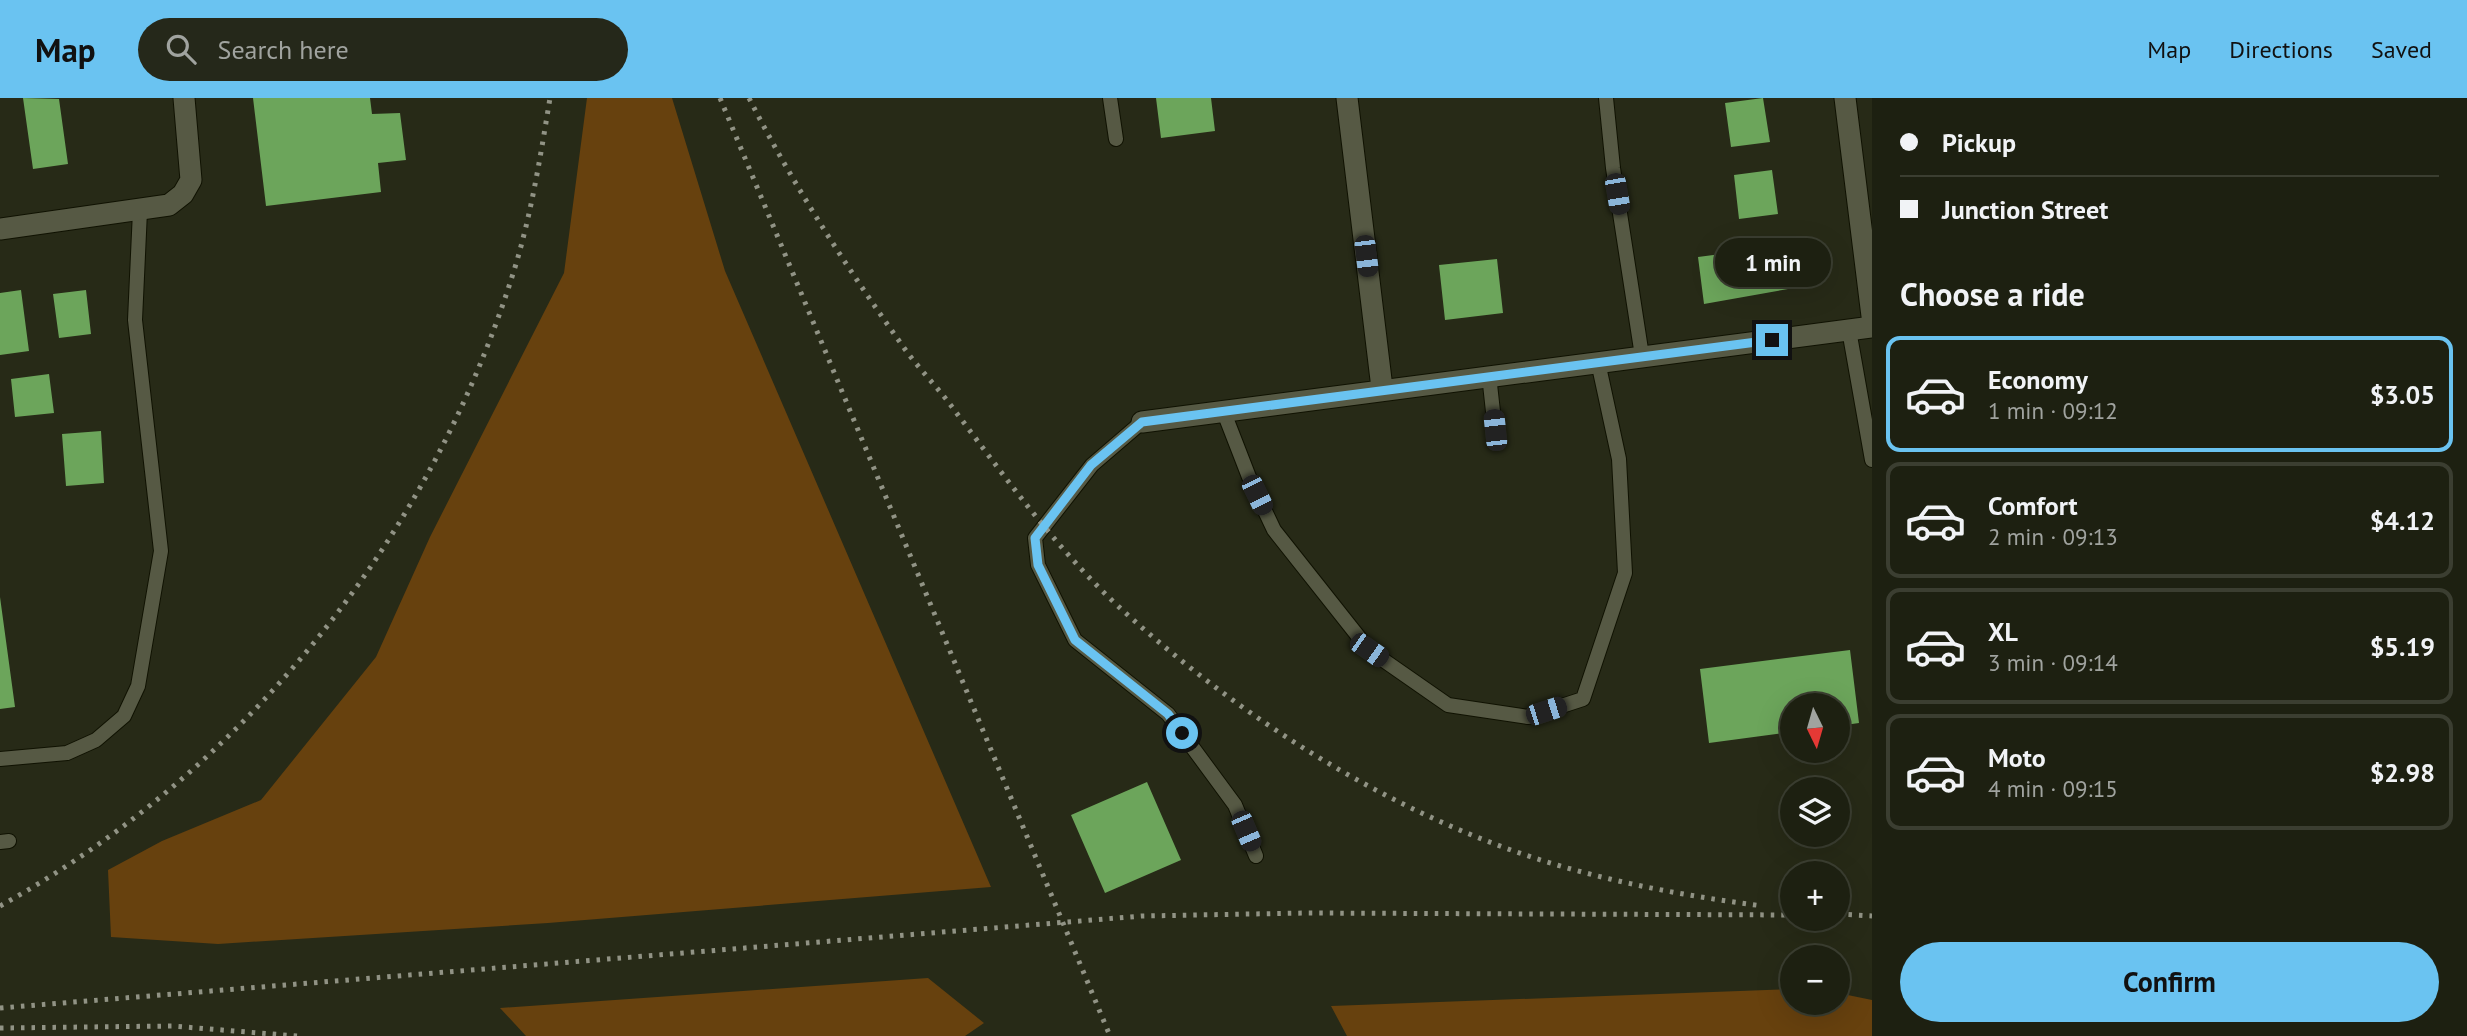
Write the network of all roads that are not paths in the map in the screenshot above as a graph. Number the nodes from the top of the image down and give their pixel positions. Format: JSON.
{"nodes":[{"id":1,"x":184,"y":98,"type":"edge"},
{"id":2,"x":1110,"y":98,"type":"edge"},
{"id":3,"x":1347,"y":98,"type":"edge"},
{"id":4,"x":1606,"y":98,"type":"edge"},
{"id":5,"x":1845,"y":98,"type":"edge"},
{"id":6,"x":1116,"y":139,"type":"dead end"},
{"id":7,"x":140,"y":211,"type":"junction"},
{"id":8,"x":0,"y":229,"type":"edge"},
{"id":9,"x":1872,"y":316,"type":"edge"},
{"id":10,"x":1872,"y":327,"type":"edge"},
{"id":11,"x":1849,"y":330,"type":"junction"},
{"id":12,"x":1642,"y":356,"type":"junction"},
{"id":13,"x":1598,"y":362,"type":"junction"},
{"id":14,"x":1489,"y":375,"type":"junction"},
{"id":15,"x":1382,"y":388,"type":"junction"},
{"id":16,"x":1223,"y":410,"type":"junction"},
{"id":17,"x":1142,"y":422,"type":"joint"},
{"id":18,"x":1495,"y":430,"type":"dead end"},
{"id":19,"x":1872,"y":460,"type":"edge"},
{"id":20,"x":0,"y":759,"type":"edge"},
{"id":21,"x":1256,"y":856,"type":"dead end"}],
"edges":[{"from":1,"to":7,"type":"street"},
{"from":2,"to":6,"type":"lane"},
{"from":3,"to":15,"type":"street"},
{"from":4,"to":12,"type":"lane"},
{"from":5,"to":9,"type":"street"},
{"from":7,"to":8,"type":"street"},
{"from":7,"to":20,"type":"lane"},
{"from":10,"to":11,"type":"street"},
{"from":11,"to":12,"type":"street"},
{"from":11,"to":19,"type":"lane"},
{"from":12,"to":13,"type":"street"},
{"from":13,"to":14,"type":"street"},
{"from":13,"to":16,"type":"lane"},
{"from":14,"to":15,"type":"street"},
{"from":14,"to":18,"type":"lane"},
{"from":15,"to":16,"type":"street"},
{"from":16,"to":17,"type":"street"},
{"from":17,"to":21,"type":"lane"}]}
